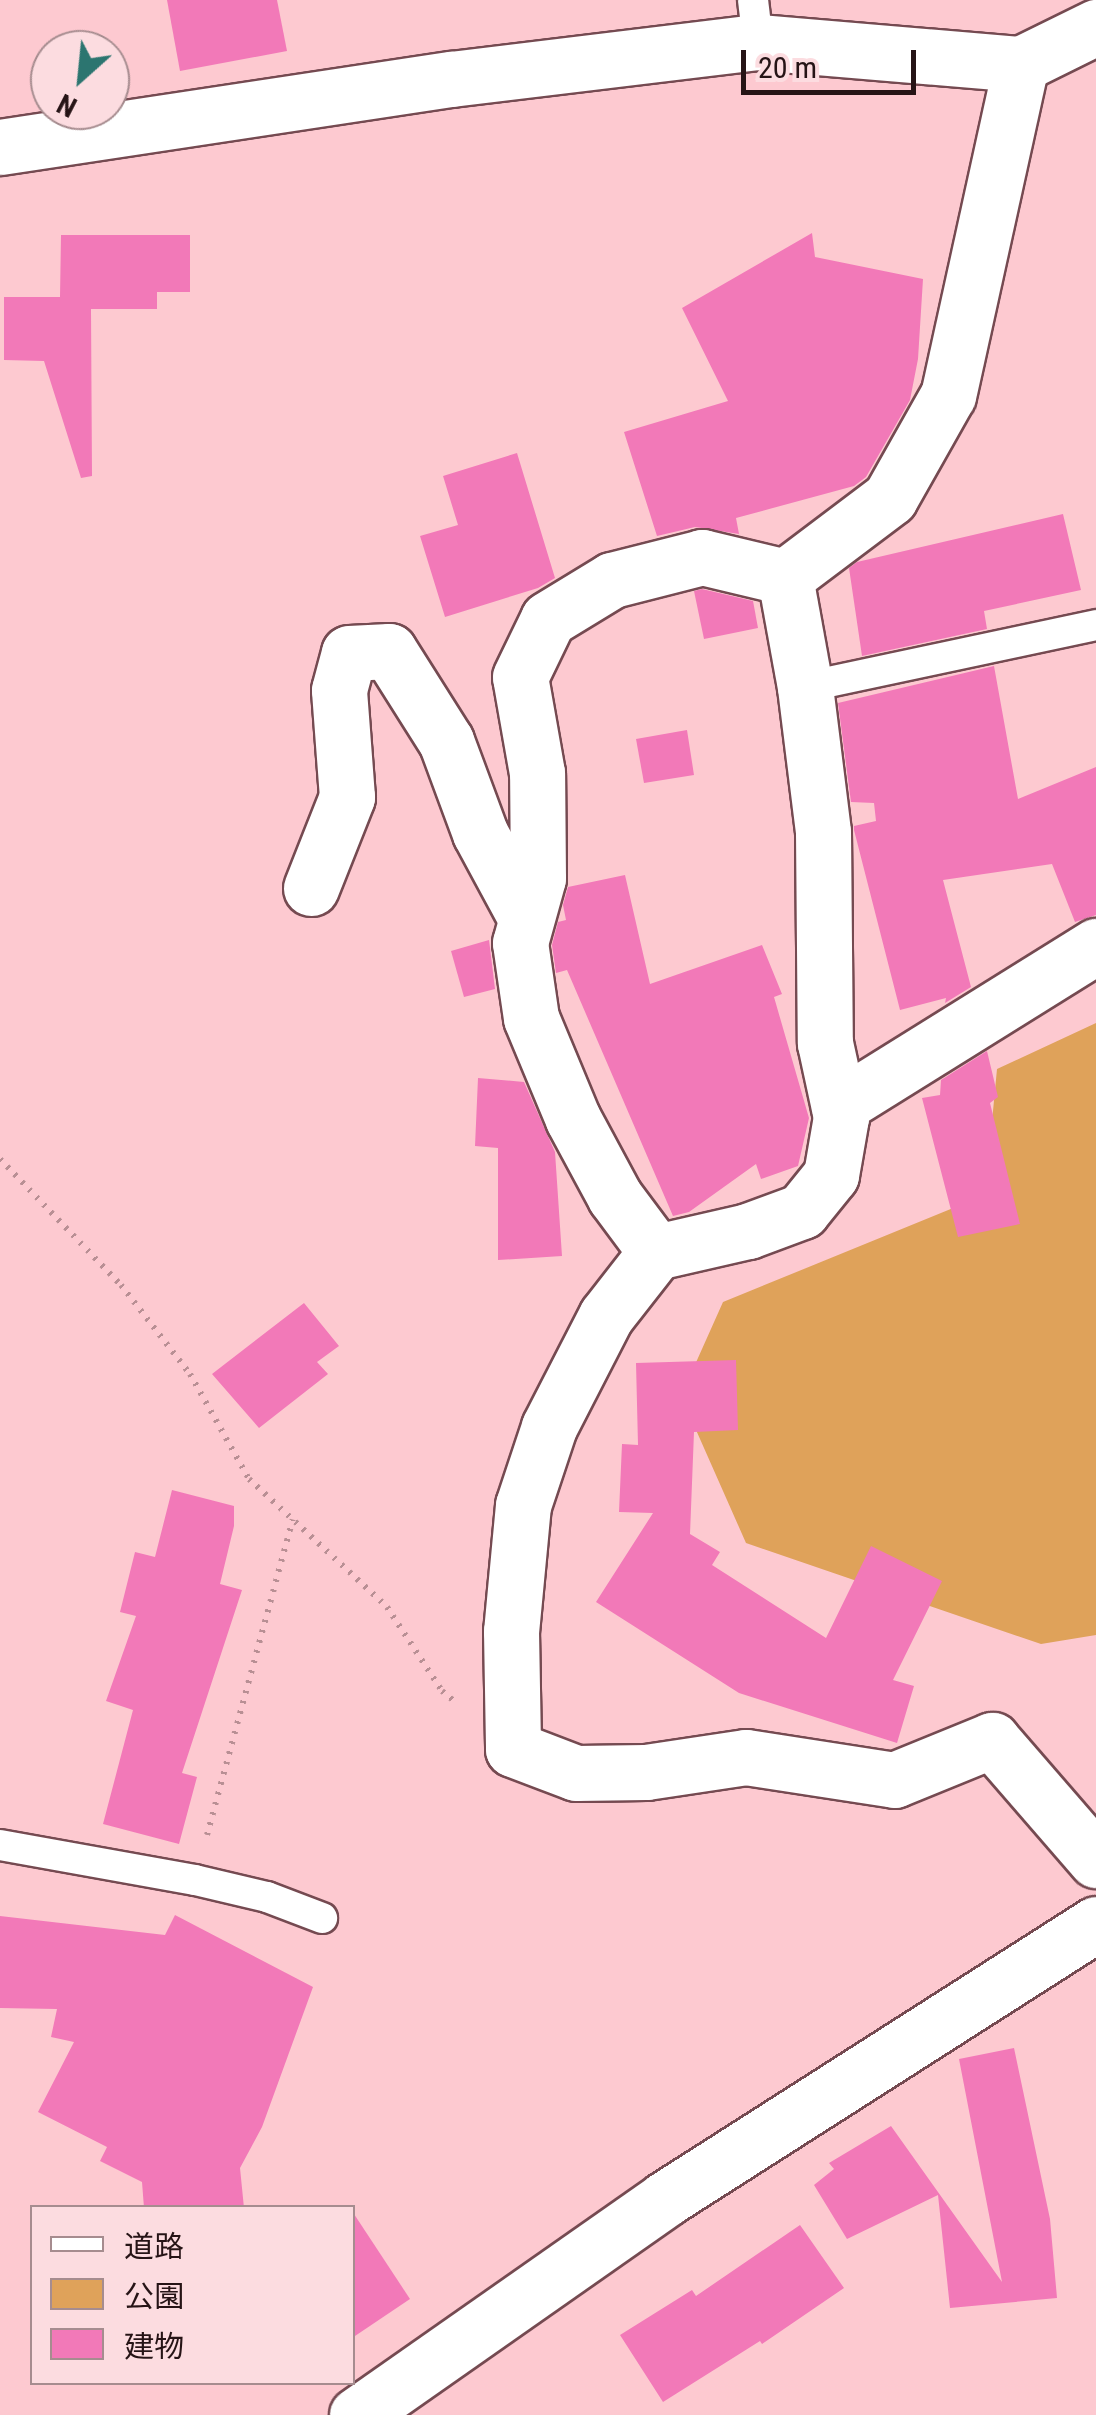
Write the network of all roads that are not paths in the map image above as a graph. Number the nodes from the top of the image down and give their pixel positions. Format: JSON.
{"nodes":[{"id":1,"x":756,"y":21,"type":"edge"},
{"id":2,"x":1096,"y":27,"type":"edge"},
{"id":3,"x":1020,"y":64,"type":"junction"},
{"id":4,"x":0,"y":148,"type":"edge"},
{"id":5,"x":785,"y":578,"type":"junction"},
{"id":6,"x":1096,"y":626,"type":"edge"},
{"id":7,"x":805,"y":688,"type":"junction"},
{"id":8,"x":312,"y":888,"type":"dead end"},
{"id":9,"x":526,"y":918,"type":"junction"},
{"id":10,"x":1096,"y":946,"type":"edge"},
{"id":11,"x":839,"y":1106,"type":"junction"},
{"id":12,"x":656,"y":1252,"type":"junction"},
{"id":13,"x":0,"y":1845,"type":"edge"},
{"id":14,"x":1096,"y":1860,"type":"edge"},
{"id":15,"x":322,"y":1918,"type":"dead end"},
{"id":16,"x":1096,"y":1924,"type":"edge"},
{"id":17,"x":358,"y":2415,"type":"edge"}],
"edges":[{"from":1,"to":3,"type":"street"},
{"from":1,"to":4,"type":"street"},
{"from":2,"to":3,"type":"street"},
{"from":3,"to":5,"type":"street"},
{"from":5,"to":7,"type":"street"},
{"from":5,"to":9,"type":"street"},
{"from":6,"to":7,"type":"lane"},
{"from":7,"to":11,"type":"street"},
{"from":8,"to":9,"type":"street"},
{"from":9,"to":12,"type":"street"},
{"from":10,"to":11,"type":"street"},
{"from":11,"to":12,"type":"street"},
{"from":12,"to":14,"type":"street"},
{"from":13,"to":15,"type":"lane"},
{"from":16,"to":17,"type":"street"}]}
